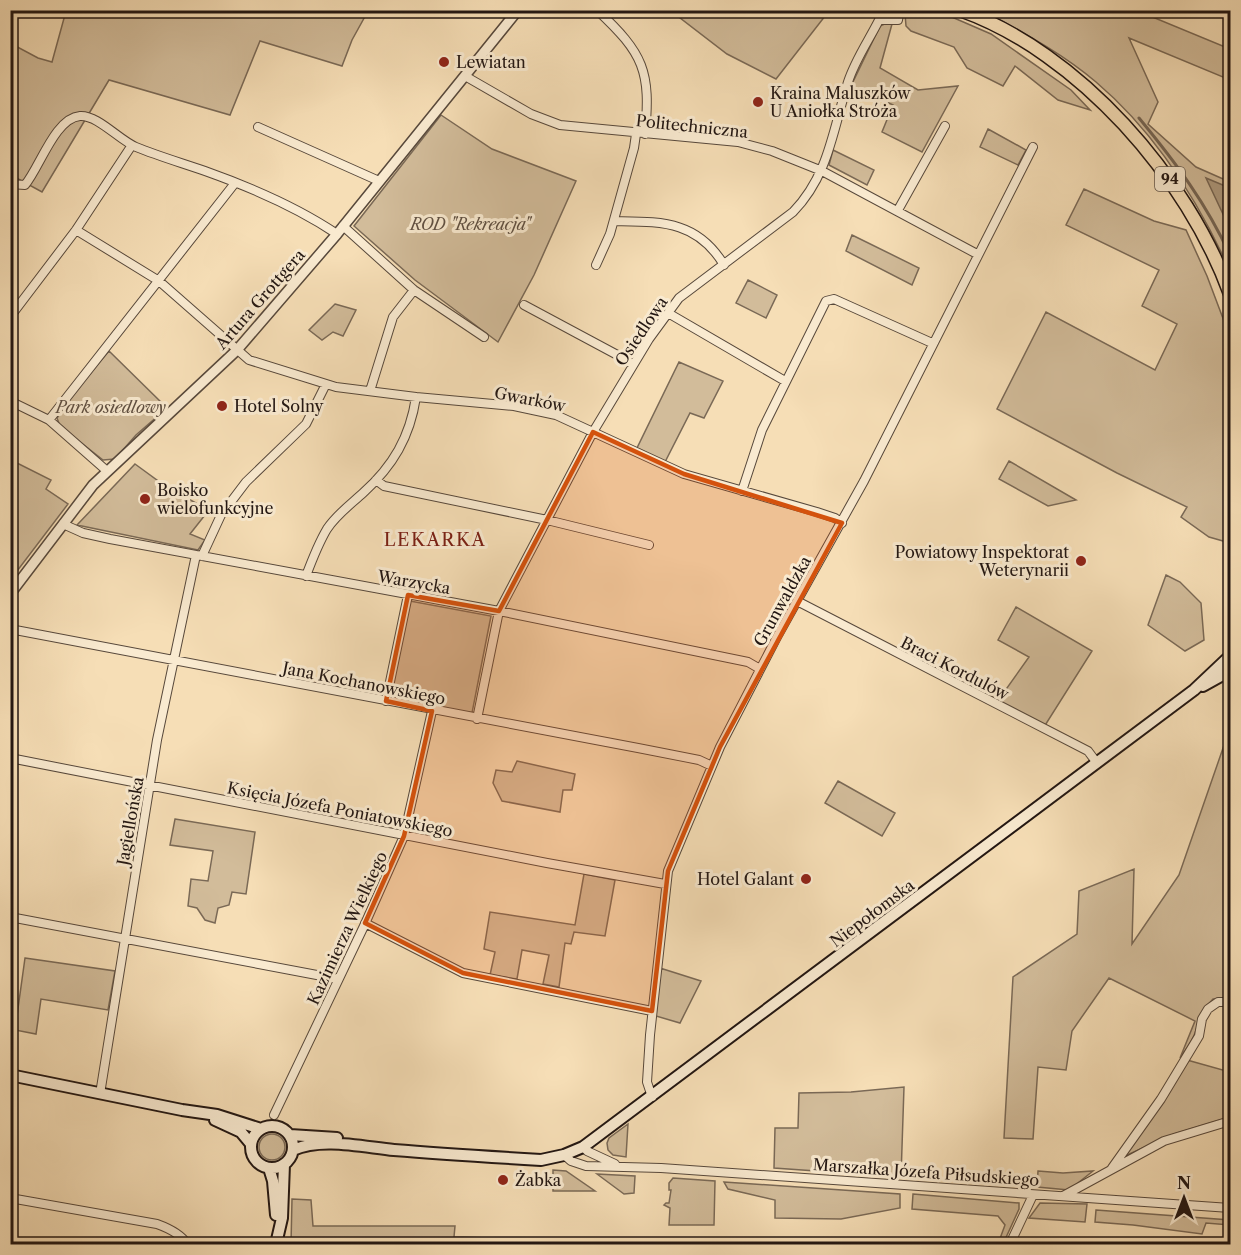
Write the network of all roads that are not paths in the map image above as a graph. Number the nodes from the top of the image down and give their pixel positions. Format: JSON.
{"nodes":[{"id":1,"x":518,"y":10,"type":"edge"},
{"id":2,"x":597,"y":10,"type":"edge"},
{"id":3,"x":900,"y":10,"type":"edge"},
{"id":4,"x":960,"y":10,"type":"edge"},
{"id":5,"x":465,"y":75,"type":"junction"},
{"id":6,"x":945,"y":126,"type":"dead end"},
{"id":7,"x":258,"y":127,"type":"dead end"},
{"id":8,"x":636,"y":134,"type":"junction"},
{"id":9,"x":645,"y":134,"type":"junction"},
{"id":10,"x":132,"y":146,"type":"junction"},
{"id":11,"x":1033,"y":147,"type":"dead end"},
{"id":12,"x":822,"y":171,"type":"junction"},
{"id":13,"x":379,"y":181,"type":"junction"},
{"id":14,"x":235,"y":183,"type":"junction"},
{"id":15,"x":10,"y":184,"type":"edge"},
{"id":16,"x":898,"y":210,"type":"junction"},
{"id":17,"x":614,"y":221,"type":"junction"},
{"id":18,"x":344,"y":226,"type":"junction"},
{"id":19,"x":76,"y":230,"type":"junction"},
{"id":20,"x":337,"y":234,"type":"junction"},
{"id":21,"x":977,"y":254,"type":"junction"},
{"id":22,"x":596,"y":265,"type":"dead end"},
{"id":23,"x":724,"y":265,"type":"junction"},
{"id":24,"x":159,"y":281,"type":"junction"},
{"id":25,"x":414,"y":290,"type":"junction"},
{"id":26,"x":1230,"y":294,"type":"edge"},
{"id":27,"x":525,"y":305,"type":"dead end"},
{"id":28,"x":668,"y":314,"type":"junction"},
{"id":29,"x":10,"y":317,"type":"edge"},
{"id":30,"x":484,"y":336,"type":"dead end"},
{"id":31,"x":932,"y":343,"type":"junction"},
{"id":32,"x":237,"y":351,"type":"junction"},
{"id":33,"x":633,"y":365,"type":"junction"},
{"id":34,"x":785,"y":381,"type":"junction"},
{"id":35,"x":326,"y":384,"type":"junction"},
{"id":36,"x":370,"y":391,"type":"junction"},
{"id":37,"x":416,"y":397,"type":"junction"},
{"id":38,"x":10,"y":401,"type":"edge"},
{"id":39,"x":49,"y":420,"type":"junction"},
{"id":40,"x":593,"y":432,"type":"junction"},
{"id":41,"x":107,"y":471,"type":"junction"},
{"id":42,"x":376,"y":480,"type":"junction"},
{"id":43,"x":742,"y":491,"type":"junction"},
{"id":44,"x":547,"y":520,"type":"junction"},
{"id":45,"x":842,"y":523,"type":"junction"},
{"id":46,"x":63,"y":524,"type":"junction"},
{"id":47,"x":649,"y":544,"type":"dead end"},
{"id":48,"x":199,"y":556,"type":"junction"},
{"id":49,"x":306,"y":576,"type":"junction"},
{"id":50,"x":10,"y":594,"type":"edge"},
{"id":51,"x":408,"y":595,"type":"junction"},
{"id":52,"x":797,"y":600,"type":"junction"},
{"id":53,"x":499,"y":611,"type":"junction"},
{"id":54,"x":10,"y":629,"type":"edge"},
{"id":55,"x":1230,"y":656,"type":"edge"},
{"id":56,"x":175,"y":660,"type":"junction"},
{"id":57,"x":760,"y":669,"type":"junction"},
{"id":58,"x":1230,"y":672,"type":"edge"},
{"id":59,"x":1194,"y":690,"type":"junction"},
{"id":60,"x":386,"y":701,"type":"junction"},
{"id":61,"x":432,"y":711,"type":"junction"},
{"id":62,"x":477,"y":719,"type":"junction"},
{"id":63,"x":10,"y":758,"type":"edge"},
{"id":64,"x":1097,"y":763,"type":"junction"},
{"id":65,"x":712,"y":766,"type":"junction"},
{"id":66,"x":150,"y":786,"type":"junction"},
{"id":67,"x":404,"y":836,"type":"junction"},
{"id":68,"x":665,"y":884,"type":"junction"},
{"id":69,"x":10,"y":917,"type":"edge"},
{"id":70,"x":365,"y":922,"type":"junction"},
{"id":71,"x":125,"y":939,"type":"junction"},
{"id":72,"x":338,"y":979,"type":"junction"},
{"id":73,"x":1223,"y":1002,"type":"dead end"},
{"id":74,"x":652,"y":1011,"type":"junction"},
{"id":75,"x":10,"y":1075,"type":"edge"},
{"id":76,"x":100,"y":1094,"type":"junction"},
{"id":77,"x":652,"y":1097,"type":"junction"},
{"id":78,"x":192,"y":1112,"type":"junction"},
{"id":79,"x":274,"y":1114,"type":"dead end"},
{"id":80,"x":1230,"y":1121,"type":"edge"},
{"id":81,"x":261,"y":1129,"type":"junction"},
{"id":82,"x":290,"y":1135,"type":"junction"},
{"id":83,"x":251,"y":1144,"type":"junction"},
{"id":84,"x":583,"y":1147,"type":"junction"},
{"id":85,"x":375,"y":1148,"type":"junction"},
{"id":86,"x":293,"y":1149,"type":"junction"},
{"id":87,"x":564,"y":1155,"type":"junction"},
{"id":88,"x":284,"y":1164,"type":"junction"},
{"id":89,"x":619,"y":1166,"type":"junction"},
{"id":90,"x":269,"y":1168,"type":"junction"},
{"id":91,"x":1113,"y":1168,"type":"junction"},
{"id":92,"x":1033,"y":1195,"type":"junction"},
{"id":93,"x":1062,"y":1197,"type":"junction"},
{"id":94,"x":10,"y":1198,"type":"edge"},
{"id":95,"x":1230,"y":1208,"type":"edge"},
{"id":96,"x":187,"y":1245,"type":"edge"},
{"id":97,"x":275,"y":1245,"type":"edge"},
{"id":98,"x":1011,"y":1245,"type":"edge"}],
"edges":[{"from":1,"to":5,"type":"street","name":"Artura Grottgera"},
{"from":2,"to":9,"type":"street"},
{"from":3,"to":12,"type":"street","name":"Osiedlowa"},
{"from":4,"to":26,"type":"main road","number":"94"},
{"from":5,"to":8,"type":"street","name":"Politechniczna"},
{"from":5,"to":13,"type":"street","name":"Artura Grottgera"},
{"from":6,"to":16,"type":"street"},
{"from":7,"to":13,"type":"street"},
{"from":8,"to":9,"type":"street","name":"Politechniczna"},
{"from":8,"to":17,"type":"street"},
{"from":9,"to":12,"type":"street","name":"Politechniczna"},
{"from":10,"to":14,"type":"street"},
{"from":10,"to":15,"type":"street"},
{"from":10,"to":19,"type":"street"},
{"from":11,"to":21,"type":"street","name":"Grunwaldzka"},
{"from":12,"to":16,"type":"street","name":"Politechniczna"},
{"from":12,"to":23,"type":"street","name":"Osiedlowa"},
{"from":13,"to":18,"type":"street","name":"Artura Grottgera"},
{"from":14,"to":20,"type":"street"},
{"from":14,"to":24,"type":"street"},
{"from":16,"to":21,"type":"street","name":"Politechniczna"},
{"from":17,"to":22,"type":"street"},
{"from":17,"to":23,"type":"street"},
{"from":18,"to":20,"type":"street","name":"Artura Grottgera"},
{"from":18,"to":25,"type":"street"},
{"from":19,"to":24,"type":"street","name":"Gwarków"},
{"from":19,"to":29,"type":"street"},
{"from":20,"to":32,"type":"street","name":"Artura Grottgera"},
{"from":21,"to":31,"type":"street","name":"Grunwaldzka"},
{"from":23,"to":28,"type":"street","name":"Osiedlowa"},
{"from":24,"to":32,"type":"street","name":"Gwarków"},
{"from":24,"to":39,"type":"street"},
{"from":25,"to":30,"type":"street"},
{"from":25,"to":36,"type":"street"},
{"from":27,"to":33,"type":"street"},
{"from":28,"to":33,"type":"street","name":"Osiedlowa"},
{"from":28,"to":34,"type":"street"},
{"from":31,"to":34,"type":"street"},
{"from":31,"to":45,"type":"street","name":"Grunwaldzka"},
{"from":32,"to":35,"type":"street","name":"Gwarków"},
{"from":32,"to":41,"type":"street","name":"Artura Grottgera"},
{"from":33,"to":40,"type":"street","name":"Osiedlowa"},
{"from":34,"to":43,"type":"street"},
{"from":35,"to":36,"type":"street","name":"Gwarków"},
{"from":35,"to":48,"type":"street","name":"Jagiellońska"},
{"from":36,"to":37,"type":"street","name":"Gwarków"},
{"from":37,"to":40,"type":"street","name":"Gwarków"},
{"from":37,"to":42,"type":"street"},
{"from":38,"to":39,"type":"street"},
{"from":39,"to":41,"type":"street"},
{"from":40,"to":43,"type":"street","name":"Gwarków"},
{"from":40,"to":44,"type":"street","name":"Osiedlowa"},
{"from":41,"to":46,"type":"street","name":"Artura Grottgera"},
{"from":42,"to":44,"type":"street"},
{"from":42,"to":49,"type":"street"},
{"from":43,"to":45,"type":"street","name":"Gwarków"},
{"from":44,"to":47,"type":"street"},
{"from":44,"to":53,"type":"street","name":"Osiedlowa"},
{"from":45,"to":52,"type":"street","name":"Grunwaldzka"},
{"from":46,"to":48,"type":"street","name":"Warzycka"},
{"from":46,"to":50,"type":"street","name":"Artura Grottgera"},
{"from":48,"to":49,"type":"street","name":"Warzycka"},
{"from":48,"to":56,"type":"street","name":"Jagiellońska"},
{"from":49,"to":51,"type":"street","name":"Warzycka"},
{"from":51,"to":53,"type":"street","name":"Warzycka"},
{"from":51,"to":60,"type":"street"},
{"from":52,"to":57,"type":"street","name":"Grunwaldzka"},
{"from":52,"to":64,"type":"street","name":"Braci Kordulów"},
{"from":53,"to":57,"type":"street","name":"Warzycka"},
{"from":53,"to":62,"type":"street","name":"Osiedlowa"},
{"from":54,"to":56,"type":"street","name":"Jana Kochanowskiego"},
{"from":55,"to":59,"type":"main road","name":"Niepołomska"},
{"from":56,"to":60,"type":"street","name":"Jana Kochanowskiego"},
{"from":56,"to":66,"type":"street","name":"Jagiellońska"},
{"from":57,"to":65,"type":"street","name":"Grunwaldzka"},
{"from":58,"to":59,"type":"main road","name":"Niepołomska"},
{"from":59,"to":64,"type":"main road","name":"Niepołomska"},
{"from":60,"to":61,"type":"street","name":"Jana Kochanowskiego"},
{"from":61,"to":62,"type":"street","name":"Jana Kochanowskiego"},
{"from":61,"to":67,"type":"street","name":"Kazimierza Wielkiego"},
{"from":62,"to":65,"type":"street","name":"Jana Kochanowskiego"},
{"from":63,"to":66,"type":"street","name":"Księcia Józefa Poniatowskiego"},
{"from":64,"to":77,"type":"main road","name":"Niepołomska"},
{"from":65,"to":68,"type":"street","name":"Grunwaldzka"},
{"from":66,"to":67,"type":"street","name":"Księcia Józefa Poniatowskiego"},
{"from":66,"to":71,"type":"street","name":"Jagiellońska"},
{"from":67,"to":68,"type":"street","name":"Księcia Józefa Poniatowskiego"},
{"from":67,"to":70,"type":"street","name":"Kazimierza Wielkiego"},
{"from":68,"to":74,"type":"street","name":"Grunwaldzka"},
{"from":69,"to":71,"type":"street"},
{"from":70,"to":72,"type":"street","name":"Kazimierza Wielkiego"},
{"from":70,"to":74,"type":"street"},
{"from":71,"to":72,"type":"street"},
{"from":71,"to":76,"type":"street","name":"Jagiellońska"},
{"from":72,"to":79,"type":"street","name":"Kazimierza Wielkiego"},
{"from":73,"to":91,"type":"street"},
{"from":74,"to":77,"type":"street","name":"Grunwaldzka"},
{"from":75,"to":76,"type":"main road"},
{"from":76,"to":78,"type":"main road"},
{"from":77,"to":84,"type":"main road","name":"Niepołomska"},
{"from":78,"to":81,"type":"main road"},
{"from":78,"to":83,"type":"main road"},
{"from":80,"to":91,"type":"street"},
{"from":81,"to":82,"type":"main road"},
{"from":81,"to":83,"type":"main road"},
{"from":82,"to":85,"type":"main road"},
{"from":82,"to":86,"type":"main road"},
{"from":83,"to":90,"type":"main road"},
{"from":84,"to":87,"type":"main road","name":"Niepołomska"},
{"from":84,"to":89,"type":"street","name":"Marszałka Józefa Piłsudskiego"},
{"from":85,"to":86,"type":"main road"},
{"from":85,"to":87,"type":"main road"},
{"from":86,"to":88,"type":"main road"},
{"from":87,"to":89,"type":"street","name":"Marszałka Józefa Piłsudskiego"},
{"from":88,"to":90,"type":"main road"},
{"from":88,"to":97,"type":"main road"},
{"from":89,"to":92,"type":"street","name":"Marszałka Józefa Piłsudskiego"},
{"from":90,"to":97,"type":"main road"},
{"from":91,"to":93,"type":"street"},
{"from":92,"to":93,"type":"street","name":"Marszałka Józefa Piłsudskiego"},
{"from":92,"to":98,"type":"street"},
{"from":93,"to":95,"type":"street","name":"Marszałka Józefa Piłsudskiego"},
{"from":94,"to":96,"type":"street"}]}
